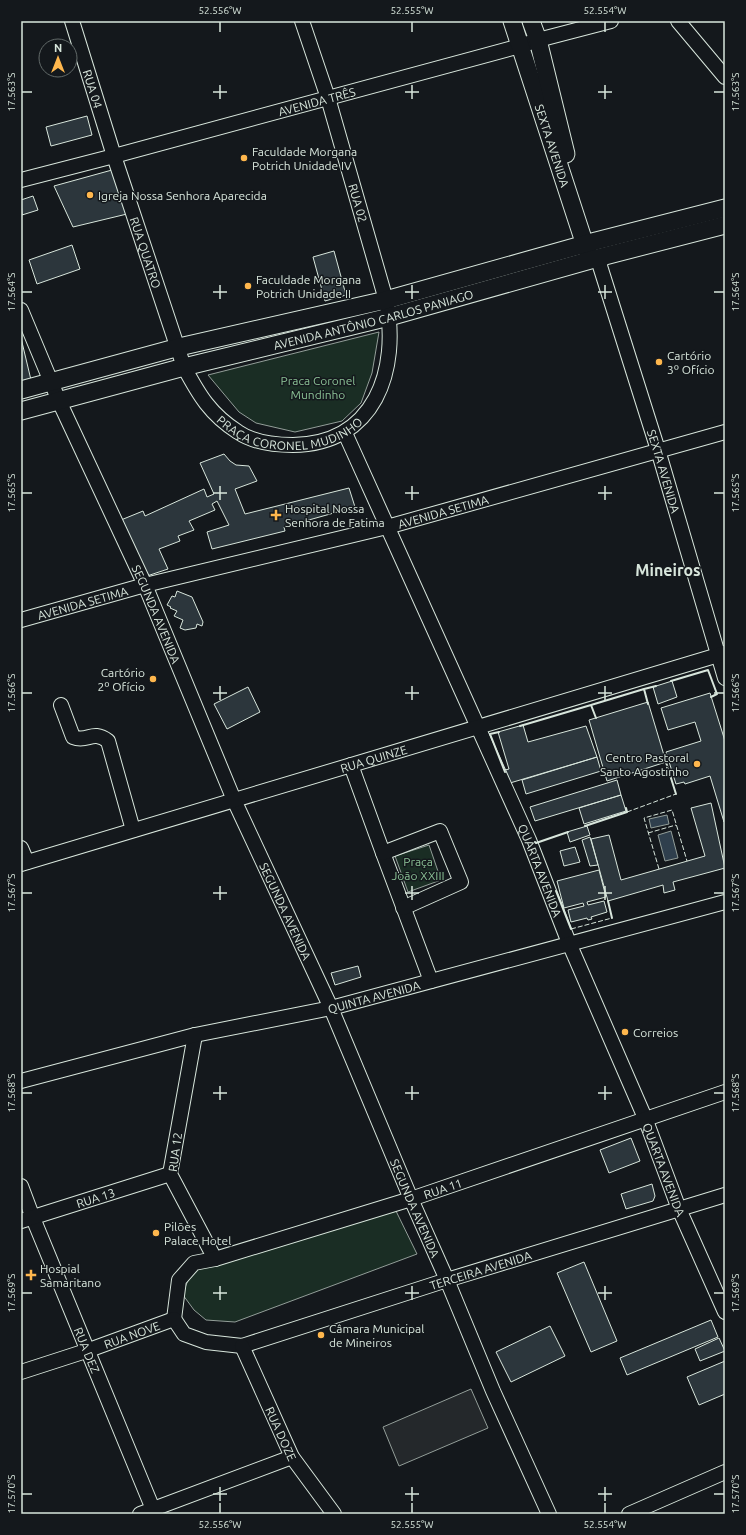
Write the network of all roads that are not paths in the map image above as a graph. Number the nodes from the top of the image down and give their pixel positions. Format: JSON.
{"nodes":[{"id":1,"x":72,"y":21,"type":"edge"},
{"id":2,"x":302,"y":21,"type":"edge"},
{"id":3,"x":512,"y":21,"type":"edge"},
{"id":4,"x":531,"y":21,"type":"edge"},
{"id":5,"x":611,"y":21,"type":"edge"},
{"id":6,"x":678,"y":21,"type":"edge"},
{"id":7,"x":538,"y":40,"type":"junction"},
{"id":8,"x":520,"y":46,"type":"junction"},
{"id":9,"x":725,"y":77,"type":"edge"},
{"id":10,"x":328,"y":98,"type":"junction"},
{"id":11,"x":559,"y":149,"type":"junction"},
{"id":12,"x":114,"y":156,"type":"junction"},
{"id":13,"x":21,"y":180,"type":"edge"},
{"id":14,"x":718,"y":209,"type":"edge"},
{"id":15,"x":720,"y":227,"type":"edge"},
{"id":16,"x":649,"y":237,"type":"junction"},
{"id":17,"x":595,"y":254,"type":"junction"},
{"id":18,"x":521,"y":271,"type":"junction"},
{"id":19,"x":386,"y":300,"type":"junction"},
{"id":20,"x":21,"y":310,"type":"edge"},
{"id":21,"x":389,"y":317,"type":"junction"},
{"id":22,"x":179,"y":348,"type":"junction"},
{"id":23,"x":184,"y":367,"type":"junction"},
{"id":24,"x":52,"y":382,"type":"junction"},
{"id":25,"x":21,"y":390,"type":"edge"},
{"id":26,"x":59,"y":401,"type":"junction"},
{"id":27,"x":21,"y":411,"type":"edge"},
{"id":28,"x":725,"y":432,"type":"edge"},
{"id":29,"x":344,"y":433,"type":"junction"},
{"id":30,"x":658,"y":450,"type":"junction"},
{"id":31,"x":387,"y":528,"type":"junction"},
{"id":32,"x":145,"y":585,"type":"junction"},
{"id":33,"x":21,"y":620,"type":"edge"},
{"id":34,"x":721,"y":654,"type":"edge"},
{"id":35,"x":725,"y":678,"type":"edge"},
{"id":36,"x":60,"y":705,"type":"dead end"},
{"id":37,"x":477,"y":727,"type":"junction"},
{"id":38,"x":351,"y":765,"type":"junction"},
{"id":39,"x":234,"y":800,"type":"junction"},
{"id":40,"x":134,"y":830,"type":"junction"},
{"id":41,"x":21,"y":848,"type":"edge"},
{"id":42,"x":382,"y":853,"type":"junction"},
{"id":43,"x":24,"y":863,"type":"edge"},
{"id":44,"x":725,"y":902,"type":"edge"},
{"id":45,"x":403,"y":908,"type":"junction"},
{"id":46,"x":569,"y":943,"type":"junction"},
{"id":47,"x":431,"y":982,"type":"junction"},
{"id":48,"x":330,"y":1008,"type":"junction"},
{"id":49,"x":195,"y":1035,"type":"junction"},
{"id":50,"x":21,"y":1081,"type":"edge"},
{"id":51,"x":725,"y":1092,"type":"edge"},
{"id":52,"x":645,"y":1118,"type":"junction"},
{"id":53,"x":170,"y":1174,"type":"junction"},
{"id":54,"x":21,"y":1186,"type":"edge"},
{"id":55,"x":725,"y":1195,"type":"edge"},
{"id":56,"x":411,"y":1199,"type":"junction"},
{"id":57,"x":679,"y":1209,"type":"junction"},
{"id":58,"x":27,"y":1219,"type":"edge"},
{"id":59,"x":216,"y":1259,"type":"junction"},
{"id":60,"x":447,"y":1280,"type":"junction"},
{"id":61,"x":725,"y":1312,"type":"edge"},
{"id":62,"x":174,"y":1319,"type":"junction"},
{"id":63,"x":242,"y":1346,"type":"junction"},
{"id":64,"x":89,"y":1350,"type":"junction"},
{"id":65,"x":21,"y":1372,"type":"edge"},
{"id":66,"x":292,"y":1456,"type":"junction"},
{"id":67,"x":725,"y":1472,"type":"edge"},
{"id":68,"x":154,"y":1512,"type":"edge"},
{"id":69,"x":140,"y":1514,"type":"edge"},
{"id":70,"x":334,"y":1514,"type":"edge"},
{"id":71,"x":549,"y":1514,"type":"edge"},
{"id":72,"x":629,"y":1514,"type":"edge"}],
"edges":[{"from":1,"to":12,"type":"street","name":"RUA 04"},
{"from":2,"to":10,"type":"street","name":"RUA 02"},
{"from":3,"to":8,"type":"main road","name":"SEXTA AVENIDA"},
{"from":4,"to":7,"type":"main road","name":"SEXTA AVENIDA"},
{"from":5,"to":7,"type":"street","name":"AVENIDA TRÊS"},
{"from":6,"to":9,"type":"street"},
{"from":7,"to":8,"type":"street","name":"AVENIDA TRÊS"},
{"from":7,"to":11,"type":"main road","name":"SEXTA AVENIDA"},
{"from":8,"to":10,"type":"street","name":"AVENIDA TRÊS"},
{"from":8,"to":11,"type":"main road","name":"SEXTA AVENIDA"},
{"from":10,"to":12,"type":"street","name":"AVENIDA TRÊS"},
{"from":10,"to":19,"type":"street","name":"RUA 02"},
{"from":11,"to":17,"type":"main road","name":"SEXTA AVENIDA"},
{"from":12,"to":13,"type":"street","name":"AVENIDA TRÊS"},
{"from":12,"to":22,"type":"street","name":"RUA QUATRO"},
{"from":14,"to":15,"type":"main road"},
{"from":14,"to":16,"type":"main road","name":"AVENIDA ANTÔNIO CARLOS PANIAGO"},
{"from":15,"to":16,"type":"main road","name":"AVENIDA ANTÔNIO CARLOS PANIAGO"},
{"from":16,"to":17,"type":"main road","name":"AVENIDA ANTÔNIO CARLOS PANIAGO"},
{"from":17,"to":18,"type":"main road","name":"AVENIDA ANTÔNIO CARLOS PANIAGO"},
{"from":17,"to":30,"type":"street","name":"SEXTA AVENIDA"},
{"from":18,"to":19,"type":"main road","name":"AVENIDA ANTÔNIO CARLOS PANIAGO"},
{"from":18,"to":21,"type":"main road","name":"AVENIDA ANTÔNIO CARLOS PANIAGO"},
{"from":19,"to":21,"type":"street","name":"RUA 02"},
{"from":19,"to":22,"type":"main road","name":"AVENIDA ANTÔNIO CARLOS PANIAGO"},
{"from":20,"to":24,"type":"street","name":"SEGUNDA AVENIDA"},
{"from":21,"to":23,"type":"main road","name":"AVENIDA ANTÔNIO CARLOS PANIAGO"},
{"from":21,"to":29,"type":"street","name":"PRAÇA CORONEL MUDINHO"},
{"from":22,"to":23,"type":"street"},
{"from":22,"to":24,"type":"main road","name":"AVENIDA ANTÔNIO CARLOS PANIAGO"},
{"from":23,"to":26,"type":"main road","name":"AVENIDA ANTÔNIO CARLOS PANIAGO"},
{"from":23,"to":29,"type":"street","name":"PRAÇA CORONEL MUDINHO"},
{"from":24,"to":25,"type":"main road","name":"AVENIDA ANTÔNIO CARLOS PANIAGO"},
{"from":24,"to":26,"type":"street","name":"SEGUNDA AVENIDA"},
{"from":26,"to":27,"type":"main road","name":"AVENIDA ANTÔNIO CARLOS PANIAGO"},
{"from":26,"to":32,"type":"street","name":"SEGUNDA AVENIDA"},
{"from":28,"to":30,"type":"street","name":"AVENIDA SETIMA"},
{"from":29,"to":31,"type":"street","name":"QUARTA AVENIDA"},
{"from":30,"to":31,"type":"street","name":"AVENIDA SETIMA"},
{"from":30,"to":34,"type":"street","name":"SEXTA AVENIDA"},
{"from":31,"to":32,"type":"street","name":"AVENIDA SETIMA"},
{"from":31,"to":37,"type":"street","name":"QUARTA AVENIDA"},
{"from":32,"to":33,"type":"street","name":"AVENIDA SETIMA"},
{"from":32,"to":39,"type":"street","name":"SEGUNDA AVENIDA"},
{"from":34,"to":35,"type":"street","name":"SEXTA AVENIDA"},
{"from":34,"to":37,"type":"street","name":"RUA QUINZE"},
{"from":36,"to":40,"type":"street"},
{"from":37,"to":38,"type":"street","name":"RUA QUINZE"},
{"from":37,"to":46,"type":"street","name":"QUARTA AVENIDA"},
{"from":38,"to":39,"type":"street","name":"RUA QUINZE"},
{"from":38,"to":42,"type":"street"},
{"from":39,"to":40,"type":"street","name":"RUA QUINZE"},
{"from":39,"to":48,"type":"street","name":"SEGUNDA AVENIDA"},
{"from":40,"to":43,"type":"street","name":"RUA QUINZE"},
{"from":41,"to":43,"type":"street"},
{"from":42,"to":45,"type":"street"},
{"from":42,"to":45,"type":"street"},
{"from":44,"to":46,"type":"street","name":"QUINTA AVENIDA"},
{"from":45,"to":47,"type":"street"},
{"from":46,"to":47,"type":"street","name":"QUINTA AVENIDA"},
{"from":46,"to":52,"type":"street","name":"QUARTA AVENIDA"},
{"from":47,"to":48,"type":"street","name":"QUINTA AVENIDA"},
{"from":48,"to":49,"type":"street","name":"QUINTA AVENIDA"},
{"from":48,"to":56,"type":"street","name":"SEGUNDA AVENIDA"},
{"from":49,"to":50,"type":"street","name":"QUINTA AVENIDA"},
{"from":49,"to":53,"type":"street","name":"RUA 12"},
{"from":51,"to":52,"type":"street","name":"RUA 11"},
{"from":52,"to":56,"type":"street","name":"RUA 11"},
{"from":52,"to":57,"type":"street","name":"QUARTA AVENIDA"},
{"from":53,"to":58,"type":"street","name":"RUA 13"},
{"from":53,"to":59,"type":"street","name":"RUA 12"},
{"from":54,"to":58,"type":"street","name":"RUA DEZ"},
{"from":55,"to":57,"type":"street","name":"TERCEIRA AVENIDA"},
{"from":56,"to":59,"type":"street","name":"RUA 11"},
{"from":56,"to":60,"type":"street","name":"SEGUNDA AVENIDA"},
{"from":57,"to":60,"type":"street","name":"TERCEIRA AVENIDA"},
{"from":57,"to":61,"type":"street","name":"QUARTA AVENIDA"},
{"from":58,"to":64,"type":"street","name":"RUA DEZ"},
{"from":59,"to":62,"type":"street","name":"RUA 11"},
{"from":60,"to":63,"type":"street","name":"TERCEIRA AVENIDA"},
{"from":60,"to":71,"type":"street","name":"SEGUNDA AVENIDA"},
{"from":62,"to":63,"type":"street","name":"TERCEIRA AVENIDA"},
{"from":62,"to":64,"type":"street","name":"RUA NOVE"},
{"from":63,"to":66,"type":"street","name":"RUA DOZE"},
{"from":64,"to":65,"type":"street","name":"RUA NOVE"},
{"from":64,"to":68,"type":"street","name":"RUA DEZ"},
{"from":66,"to":68,"type":"street"},
{"from":66,"to":70,"type":"street","name":"RUA DOZE"},
{"from":67,"to":72,"type":"street"},
{"from":68,"to":69,"type":"street"}]}
